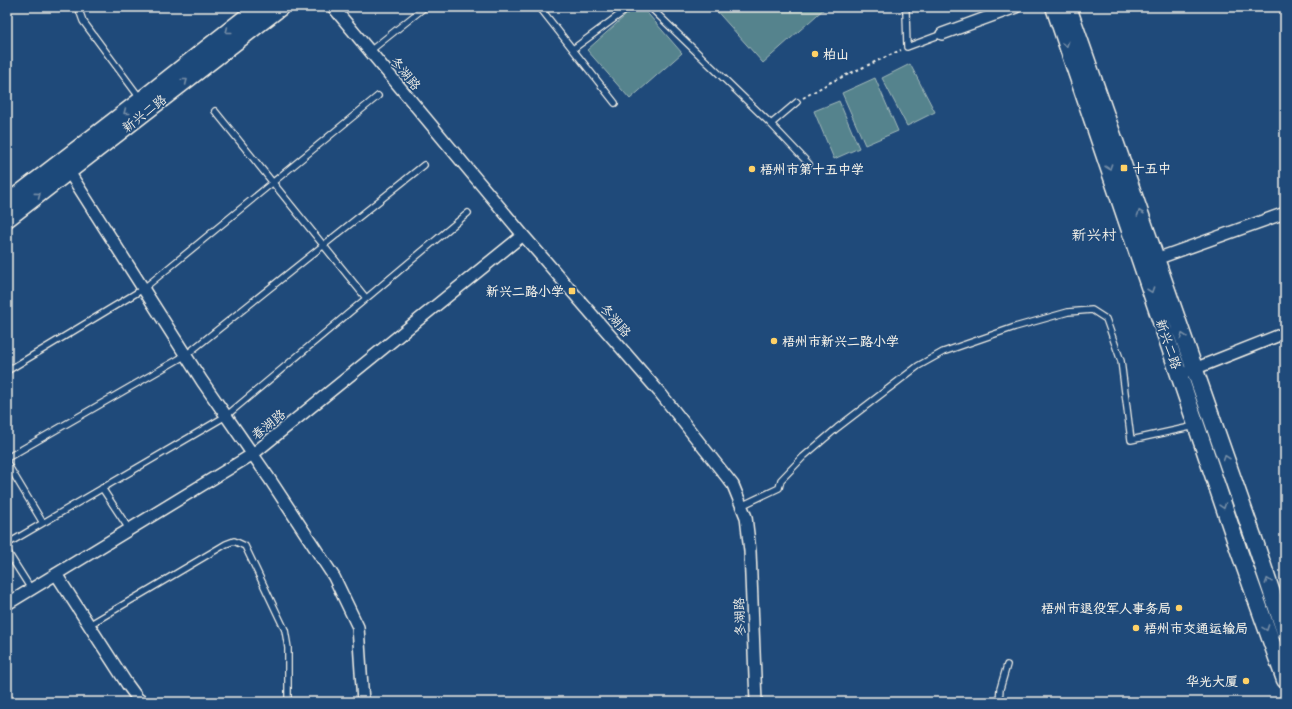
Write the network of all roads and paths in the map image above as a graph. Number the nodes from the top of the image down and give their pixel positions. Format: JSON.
{"nodes":[{"id":1,"x":78,"y":7,"type":"edge"},
{"id":2,"x":259,"y":7,"type":"edge"},
{"id":3,"x":281,"y":7,"type":"edge"},
{"id":4,"x":333,"y":7,"type":"edge"},
{"id":5,"x":425,"y":7,"type":"edge"},
{"id":6,"x":630,"y":7,"type":"edge"},
{"id":7,"x":650,"y":7,"type":"edge"},
{"id":8,"x":904,"y":7,"type":"edge"},
{"id":9,"x":1016,"y":7,"type":"edge"},
{"id":10,"x":1054,"y":7,"type":"edge"},
{"id":11,"x":1068,"y":7,"type":"edge"},
{"id":12,"x":541,"y":10,"type":"dead end"},
{"id":13,"x":942,"y":34,"type":"joint"},
{"id":14,"x":908,"y":47,"type":"junction"},
{"id":15,"x":573,"y":50,"type":"junction"},
{"id":16,"x":370,"y":51,"type":"junction"},
{"id":17,"x":378,"y":96,"type":"dead end"},
{"id":18,"x":141,"y":100,"type":"junction"},
{"id":19,"x":797,"y":102,"type":"joint"},
{"id":20,"x":615,"y":103,"type":"dead end"},
{"id":21,"x":215,"y":111,"type":"dead end"},
{"id":22,"x":771,"y":124,"type":"junction"},
{"id":23,"x":810,"y":164,"type":"dead end"},
{"id":24,"x":424,"y":165,"type":"dead end"},
{"id":25,"x":69,"y":172,"type":"junction"},
{"id":26,"x":273,"y":182,"type":"junction"},
{"id":27,"x":7,"y":203,"type":"edge"},
{"id":28,"x":468,"y":213,"type":"dead end"},
{"id":29,"x":1285,"y":213,"type":"edge"},
{"id":30,"x":7,"y":219,"type":"edge"},
{"id":31,"x":523,"y":235,"type":"junction"},
{"id":32,"x":324,"y":245,"type":"junction"},
{"id":33,"x":1156,"y":259,"type":"junction"},
{"id":34,"x":144,"y":289,"type":"junction"},
{"id":35,"x":366,"y":298,"type":"junction"},
{"id":36,"x":1285,"y":333,"type":"edge"},
{"id":37,"x":186,"y":355,"type":"junction"},
{"id":38,"x":7,"y":371,"type":"edge"},
{"id":39,"x":1187,"y":372,"type":"junction"},
{"id":40,"x":226,"y":416,"type":"junction"},
{"id":41,"x":1196,"y":425,"type":"junction"},
{"id":42,"x":253,"y":454,"type":"junction"},
{"id":43,"x":7,"y":458,"type":"edge"},
{"id":44,"x":7,"y":463,"type":"edge"},
{"id":45,"x":102,"y":488,"type":"junction"},
{"id":46,"x":742,"y":506,"type":"junction"},
{"id":47,"x":44,"y":523,"type":"junction"},
{"id":48,"x":129,"y":530,"type":"junction"},
{"id":49,"x":7,"y":544,"type":"edge"},
{"id":50,"x":7,"y":551,"type":"edge"},
{"id":51,"x":56,"y":574,"type":"junction"},
{"id":52,"x":32,"y":589,"type":"junction"},
{"id":53,"x":7,"y":604,"type":"edge"},
{"id":54,"x":89,"y":625,"type":"junction"},
{"id":55,"x":1285,"y":632,"type":"edge"},
{"id":56,"x":1007,"y":665,"type":"dead end"},
{"id":57,"x":1285,"y":680,"type":"edge"},
{"id":58,"x":143,"y":702,"type":"edge"},
{"id":59,"x":288,"y":702,"type":"edge"},
{"id":60,"x":363,"y":702,"type":"edge"},
{"id":61,"x":756,"y":702,"type":"edge"},
{"id":62,"x":1000,"y":702,"type":"edge"}],
"edges":[{"from":1,"to":18,"type":"lane"},
{"from":2,"to":18,"type":"main road","name":"新兴二路","one_way":true},
{"from":25,"to":3,"type":"main road","name":"新兴二路","one_way":true},
{"from":4,"to":16,"type":"street","name":"冬湖路"},
{"from":5,"to":16,"type":"lane"},
{"from":6,"to":15,"type":"lane"},
{"from":7,"to":22,"type":"lane"},
{"from":8,"to":14,"type":"lane"},
{"from":9,"to":13,"type":"street"},
{"from":10,"to":39,"type":"main road","name":"新兴二路","one_way":true},
{"from":33,"to":11,"type":"main road","name":"新兴二路","one_way":true},
{"from":12,"to":15,"type":"lane"},
{"from":13,"to":14,"type":"lane"},
{"from":14,"to":19,"type":"path"},
{"from":15,"to":20,"type":"lane"},
{"from":16,"to":31,"type":"street","name":"冬湖路"},
{"from":17,"to":26,"type":"lane"},
{"from":18,"to":27,"type":"main road","name":"新兴二路","one_way":true},
{"from":19,"to":22,"type":"lane"},
{"from":21,"to":26,"type":"lane"},
{"from":22,"to":23,"type":"lane"},
{"from":24,"to":32,"type":"lane"},
{"from":30,"to":25,"type":"main road","name":"新兴二路","one_way":true},
{"from":25,"to":34,"type":"street"},
{"from":26,"to":32,"type":"lane"},
{"from":26,"to":34,"type":"lane"},
{"from":28,"to":35,"type":"lane"},
{"from":29,"to":33,"type":"street"},
{"from":31,"to":42,"type":"street","name":"春湖路"},
{"from":31,"to":46,"type":"street","name":"冬湖路"},
{"from":32,"to":35,"type":"lane"},
{"from":32,"to":37,"type":"lane"},
{"from":39,"to":33,"type":"main road","name":"新兴二路","one_way":true},
{"from":34,"to":37,"type":"street"},
{"from":34,"to":38,"type":"lane"},
{"from":35,"to":40,"type":"lane"},
{"from":36,"to":39,"type":"street"},
{"from":37,"to":40,"type":"street"},
{"from":37,"to":43,"type":"lane"},
{"from":39,"to":41,"type":"main road","name":"新兴二路"},
{"from":55,"to":39,"type":"main road","name":"新兴二路","one_way":true},
{"from":40,"to":42,"type":"street"},
{"from":40,"to":45,"type":"lane"},
{"from":41,"to":46,"type":"lane"},
{"from":41,"to":57,"type":"main road","name":"新兴二路","one_way":true},
{"from":42,"to":48,"type":"street","name":"春湖路"},
{"from":42,"to":60,"type":"street"},
{"from":44,"to":47,"type":"lane"},
{"from":45,"to":47,"type":"lane"},
{"from":45,"to":48,"type":"lane"},
{"from":46,"to":61,"type":"street","name":"冬湖路"},
{"from":47,"to":49,"type":"lane"},
{"from":48,"to":51,"type":"street","name":"春湖路"},
{"from":50,"to":52,"type":"lane"},
{"from":51,"to":52,"type":"street","name":"春湖路"},
{"from":51,"to":54,"type":"street"},
{"from":52,"to":53,"type":"street","name":"春湖路"},
{"from":54,"to":58,"type":"street"},
{"from":54,"to":59,"type":"lane"},
{"from":56,"to":62,"type":"lane"}]}
